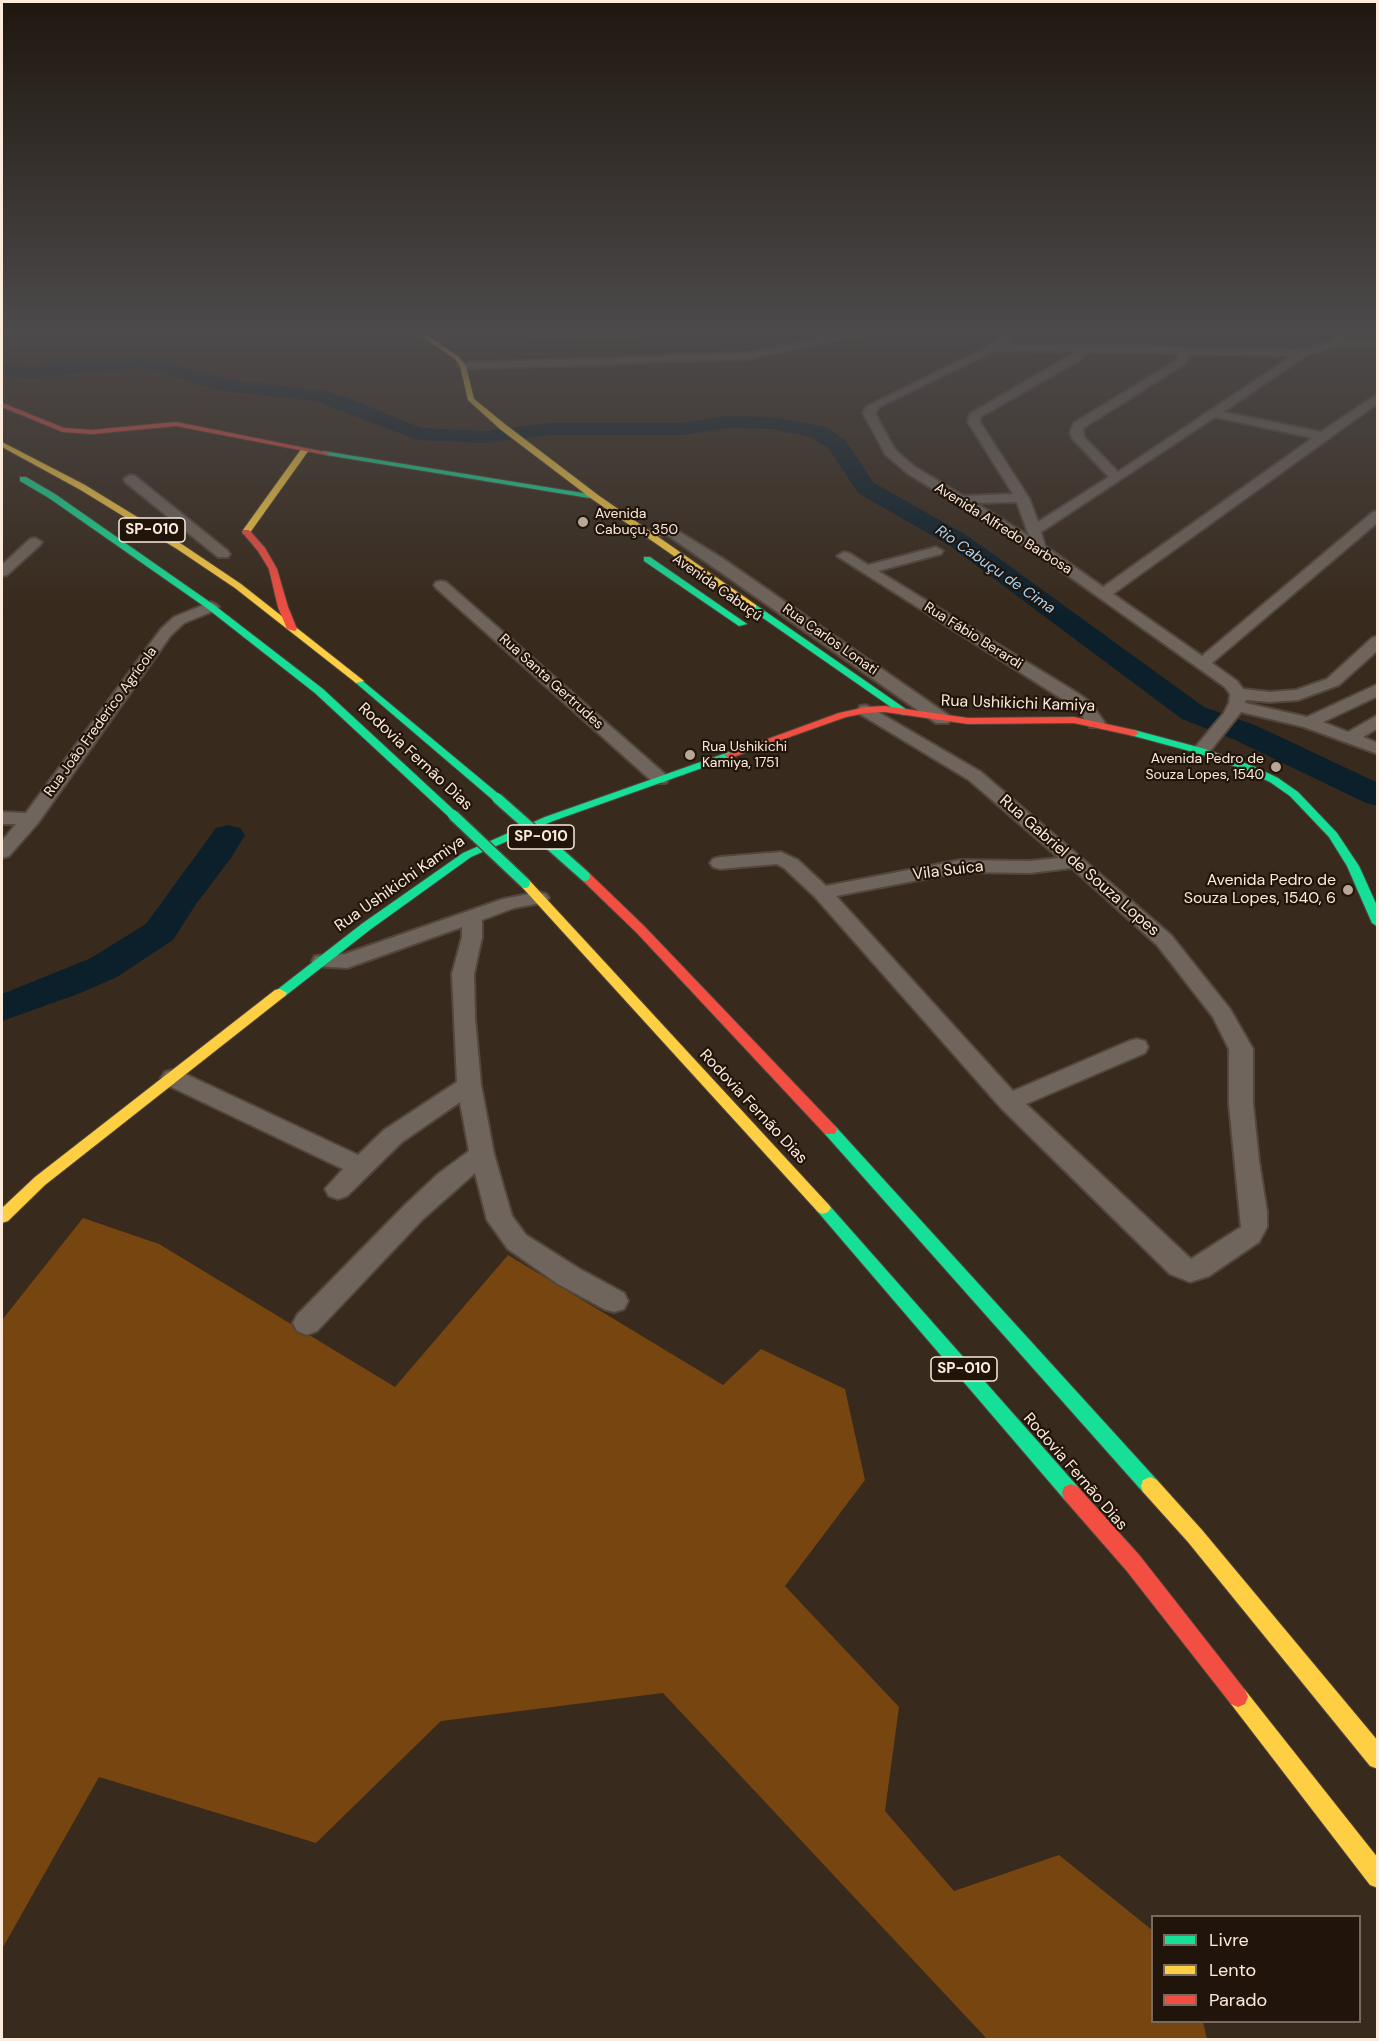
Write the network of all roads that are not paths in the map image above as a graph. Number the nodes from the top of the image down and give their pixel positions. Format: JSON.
{"nodes":[{"id":1,"x":51,"y":426,"type":"edge"},
{"id":2,"x":148,"y":426,"type":"edge"},
{"id":3,"x":187,"y":426,"type":"edge"},
{"id":4,"x":502,"y":426,"type":"edge"},
{"id":5,"x":876,"y":426,"type":"edge"},
{"id":6,"x":977,"y":426,"type":"edge"},
{"id":7,"x":1078,"y":426,"type":"edge"},
{"id":8,"x":1196,"y":426,"type":"edge"},
{"id":9,"x":1275,"y":426,"type":"edge"},
{"id":10,"x":1336,"y":426,"type":"edge"},
{"id":11,"x":1322,"y":436,"type":"junction"},
{"id":12,"x":2,"y":444,"type":"edge"},
{"id":13,"x":305,"y":450,"type":"junction"},
{"id":14,"x":554,"y":468,"type":"junction"},
{"id":15,"x":12,"y":472,"type":"dead end"},
{"id":16,"x":1117,"y":478,"type":"junction"},
{"id":17,"x":130,"y":479,"type":"dead end"},
{"id":18,"x":561,"y":494,"type":"junction"},
{"id":19,"x":595,"y":497,"type":"junction"},
{"id":20,"x":1022,"y":498,"type":"junction"},
{"id":21,"x":960,"y":500,"type":"junction"},
{"id":22,"x":608,"y":505,"type":"junction"},
{"id":23,"x":574,"y":507,"type":"dead end"},
{"id":24,"x":592,"y":512,"type":"dead end"},
{"id":25,"x":1377,"y":515,"type":"edge"},
{"id":26,"x":1035,"y":530,"type":"junction"},
{"id":27,"x":246,"y":532,"type":"junction"},
{"id":28,"x":650,"y":535,"type":"junction"},
{"id":29,"x":35,"y":542,"type":"dead end"},
{"id":30,"x":180,"y":547,"type":"junction"},
{"id":31,"x":1040,"y":549,"type":"junction"},
{"id":32,"x":233,"y":550,"type":"junction"},
{"id":33,"x":936,"y":551,"type":"dead end"},
{"id":34,"x":638,"y":552,"type":"dead end"},
{"id":35,"x":844,"y":556,"type":"dead end"},
{"id":36,"x":717,"y":561,"type":"junction"},
{"id":37,"x":700,"y":569,"type":"junction"},
{"id":38,"x":866,"y":570,"type":"junction"},
{"id":39,"x":2,"y":572,"type":"edge"},
{"id":40,"x":674,"y":578,"type":"junction"},
{"id":41,"x":441,"y":585,"type":"dead end"},
{"id":42,"x":1103,"y":594,"type":"junction"},
{"id":43,"x":211,"y":607,"type":"junction"},
{"id":44,"x":292,"y":630,"type":"junction"},
{"id":45,"x":757,"y":635,"type":"dead end"},
{"id":46,"x":1377,"y":641,"type":"edge"},
{"id":47,"x":1203,"y":663,"type":"junction"},
{"id":48,"x":1377,"y":689,"type":"edge"},
{"id":49,"x":857,"y":704,"type":"junction"},
{"id":50,"x":1235,"y":705,"type":"junction"},
{"id":51,"x":906,"y":713,"type":"junction"},
{"id":52,"x":942,"y":719,"type":"junction"},
{"id":53,"x":1377,"y":720,"type":"edge"},
{"id":54,"x":1096,"y":723,"type":"junction"},
{"id":55,"x":1309,"y":723,"type":"junction"},
{"id":56,"x":1351,"y":737,"type":"junction"},
{"id":57,"x":1377,"y":749,"type":"edge"},
{"id":58,"x":1201,"y":751,"type":"junction"},
{"id":59,"x":660,"y":779,"type":"junction"},
{"id":60,"x":2,"y":818,"type":"edge"},
{"id":61,"x":32,"y":819,"type":"junction"},
{"id":62,"x":2,"y":852,"type":"edge"},
{"id":63,"x":720,"y":862,"type":"dead end"},
{"id":64,"x":1076,"y":862,"type":"junction"},
{"id":65,"x":532,"y":890,"type":"junction"},
{"id":66,"x":822,"y":893,"type":"junction"},
{"id":67,"x":472,"y":916,"type":"junction"},
{"id":68,"x":1377,"y":923,"type":"edge"},
{"id":69,"x":323,"y":961,"type":"junction"},
{"id":70,"x":1137,"y":1047,"type":"dead end"},
{"id":71,"x":173,"y":1078,"type":"junction"},
{"id":72,"x":469,"y":1085,"type":"junction"},
{"id":73,"x":1009,"y":1102,"type":"junction"},
{"id":74,"x":482,"y":1154,"type":"junction"},
{"id":75,"x":361,"y":1167,"type":"junction"},
{"id":76,"x":338,"y":1189,"type":"dead end"},
{"id":77,"x":2,"y":1217,"type":"edge"},
{"id":78,"x":614,"y":1301,"type":"dead end"},
{"id":79,"x":307,"y":1323,"type":"dead end"},
{"id":80,"x":1377,"y":1758,"type":"edge"},
{"id":81,"x":1377,"y":1877,"type":"edge"}],
"edges":[{"from":1,"to":2,"type":"main road"},
{"from":3,"to":13,"type":"main road"},
{"from":4,"to":14,"type":"main road","name":"Avenida Cabuçú"},
{"from":5,"to":21,"type":"street","name":"Avenida Alfredo Barbosa"},
{"from":6,"to":20,"type":"street"},
{"from":7,"to":16,"type":"street"},
{"from":8,"to":16,"type":"street"},
{"from":9,"to":11,"type":"street"},
{"from":10,"to":11,"type":"street"},
{"from":11,"to":42,"type":"street"},
{"from":12,"to":30,"type":"main road","name":"Rodovia Fernão Dias","number":"SP-010"},
{"from":13,"to":18,"type":"main road"},
{"from":13,"to":27,"type":"main road"},
{"from":14,"to":18,"type":"main road"},
{"from":14,"to":19,"type":"main road","name":"Avenida Cabuçú"},
{"from":15,"to":43,"type":"main road","name":"Rodovia Fernão Dias","number":"SP-010"},
{"from":16,"to":26,"type":"street"},
{"from":17,"to":32,"type":"street"},
{"from":18,"to":19,"type":"main road"},
{"from":18,"to":23,"type":"main road"},
{"from":19,"to":22,"type":"main road","name":"Avenida Cabuçú"},
{"from":20,"to":21,"type":"street"},
{"from":20,"to":26,"type":"street"},
{"from":21,"to":31,"type":"street","name":"Avenida Alfredo Barbosa"},
{"from":22,"to":24,"type":"main road"},
{"from":22,"to":28,"type":"main road","name":"Avenida Cabuçú"},
{"from":25,"to":47,"type":"street"},
{"from":26,"to":31,"type":"street"},
{"from":27,"to":32,"type":"main road"},
{"from":27,"to":44,"type":"main road"},
{"from":28,"to":36,"type":"street","name":"Rua Carlos Lonati"},
{"from":28,"to":37,"type":"main road","name":"Avenida Cabuçú"},
{"from":29,"to":39,"type":"street"},
{"from":30,"to":32,"type":"main road"},
{"from":30,"to":44,"type":"main road","name":"Rodovia Fernão Dias","number":"SP-010"},
{"from":31,"to":42,"type":"street","name":"Avenida Alfredo Barbosa"},
{"from":33,"to":38,"type":"street"},
{"from":34,"to":40,"type":"main road","name":"Avenida Cabuçú"},
{"from":35,"to":38,"type":"street","name":"Rua Fábio Berardi"},
{"from":36,"to":37,"type":"street"},
{"from":36,"to":52,"type":"street","name":"Rua Carlos Lonati"},
{"from":37,"to":40,"type":"street"},
{"from":37,"to":51,"type":"main road","name":"Avenida Cabuçú"},
{"from":38,"to":54,"type":"street","name":"Rua Fábio Berardi"},
{"from":40,"to":45,"type":"main road","name":"Avenida Cabuçú"},
{"from":41,"to":59,"type":"street","name":"Rua Santa Gertrudes"},
{"from":42,"to":47,"type":"street","name":"Avenida Alfredo Barbosa"},
{"from":43,"to":61,"type":"street","name":"Rua João Frederico Agrícola"},
{"from":43,"to":65,"type":"main road","name":"Rodovia Fernão Dias","number":"SP-010","bridge":true},
{"from":44,"to":80,"type":"main road","name":"Rodovia Fernão Dias","number":"SP-010","bridge":true},
{"from":46,"to":50,"type":"street"},
{"from":47,"to":50,"type":"street","name":"Avenida Alfredo Barbosa"},
{"from":48,"to":55,"type":"street"},
{"from":49,"to":51,"type":"main road","name":"Rua Ushikichi Kamiya"},
{"from":49,"to":59,"type":"main road","name":"Rua Ushikichi Kamiya"},
{"from":49,"to":64,"type":"street","name":"Rua Gabriel de Souza Lopes"},
{"from":50,"to":55,"type":"street"},
{"from":50,"to":58,"type":"street"},
{"from":51,"to":52,"type":"main road","name":"Rua Ushikichi Kamiya"},
{"from":52,"to":54,"type":"main road","name":"Rua Ushikichi Kamiya"},
{"from":53,"to":56,"type":"street"},
{"from":54,"to":58,"type":"main road","name":"Rua Ushikichi Kamiya"},
{"from":55,"to":56,"type":"street"},
{"from":56,"to":57,"type":"street"},
{"from":58,"to":68,"type":"main road","name":"Rua Ushikichi Kamiya"},
{"from":59,"to":69,"type":"main road","name":"Rua Ushikichi Kamiya"},
{"from":60,"to":61,"type":"street"},
{"from":61,"to":62,"type":"street","name":"Rua João Frederico Agrícola"},
{"from":63,"to":66,"type":"street"},
{"from":64,"to":66,"type":"street","name":"Vila Suica"},
{"from":64,"to":73,"type":"street","name":"Rua Gabriel de Souza Lopes"},
{"from":65,"to":67,"type":"street"},
{"from":65,"to":81,"type":"main road","name":"Rodovia Fernão Dias","number":"SP-010"},
{"from":66,"to":73,"type":"street"},
{"from":67,"to":69,"type":"street"},
{"from":67,"to":72,"type":"street"},
{"from":69,"to":71,"type":"main road","name":"Rua Ushikichi Kamiya"},
{"from":70,"to":73,"type":"street"},
{"from":71,"to":75,"type":"street"},
{"from":71,"to":77,"type":"main road","name":"Rua Ushikichi Kamiya"},
{"from":72,"to":74,"type":"street"},
{"from":72,"to":75,"type":"street"},
{"from":74,"to":78,"type":"street"},
{"from":74,"to":79,"type":"street"},
{"from":75,"to":76,"type":"street"}]}
